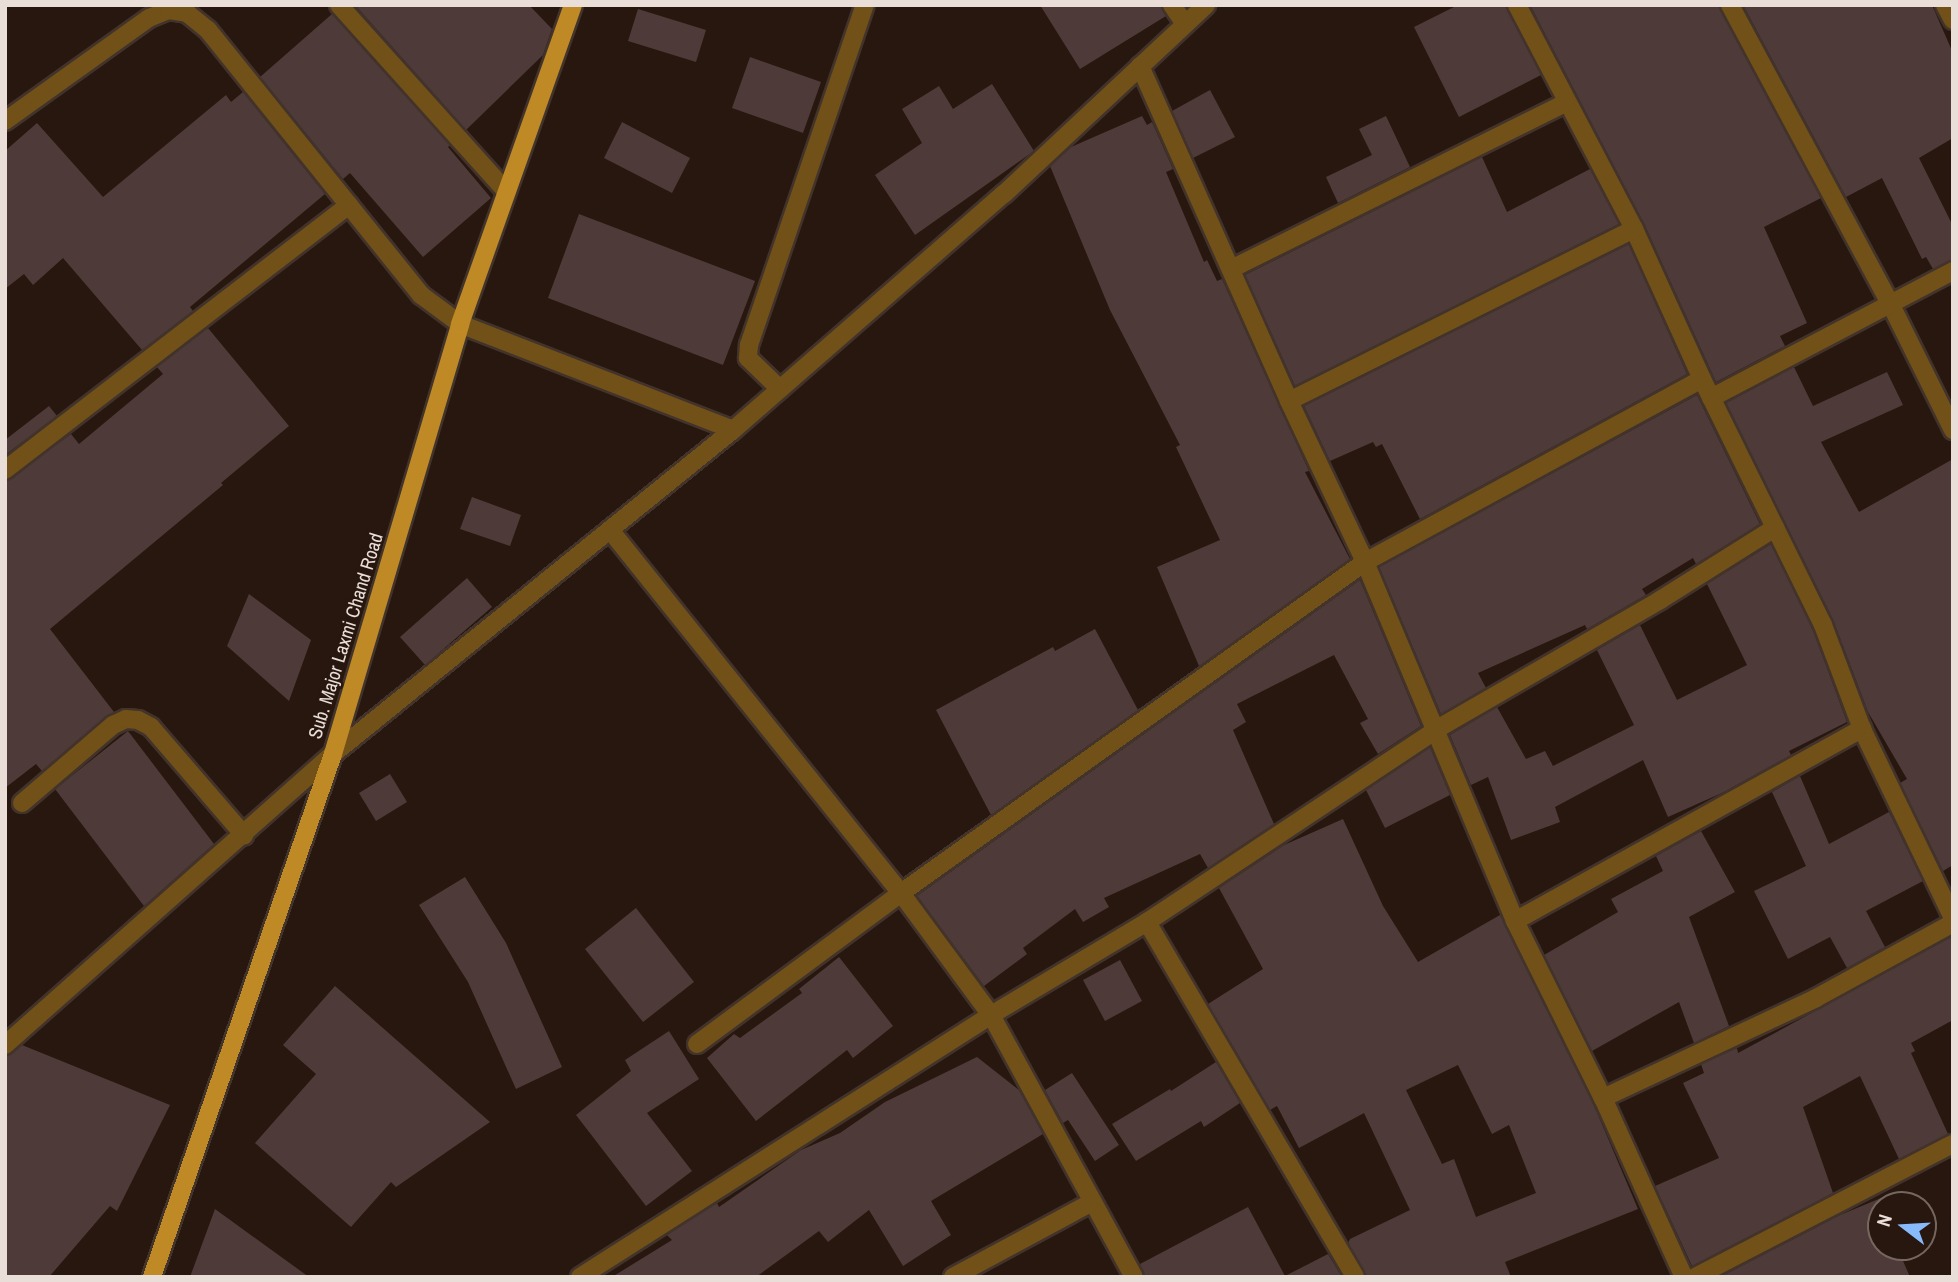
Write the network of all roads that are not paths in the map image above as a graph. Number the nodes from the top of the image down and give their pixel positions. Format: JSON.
{"nodes":[{"id":1,"x":340,"y":5,"type":"edge"},
{"id":2,"x":573,"y":5,"type":"edge"},
{"id":3,"x":865,"y":5,"type":"edge"},
{"id":4,"x":1172,"y":5,"type":"edge"},
{"id":5,"x":1206,"y":5,"type":"edge"},
{"id":6,"x":1517,"y":5,"type":"edge"},
{"id":7,"x":1730,"y":5,"type":"edge"},
{"id":8,"x":1945,"y":5,"type":"edge"},
{"id":9,"x":1953,"y":20,"type":"edge"},
{"id":10,"x":1185,"y":24,"type":"junction"},
{"id":11,"x":1140,"y":66,"type":"junction"},
{"id":12,"x":1567,"y":102,"type":"junction"},
{"id":13,"x":5,"y":121,"type":"edge"},
{"id":14,"x":505,"y":190,"type":"junction"},
{"id":15,"x":349,"y":205,"type":"junction"},
{"id":16,"x":1634,"y":229,"type":"junction"},
{"id":17,"x":1231,"y":269,"type":"junction"},
{"id":18,"x":1953,"y":271,"type":"edge"},
{"id":19,"x":1890,"y":303,"type":"junction"},
{"id":20,"x":460,"y":324,"type":"junction"},
{"id":21,"x":1702,"y":379,"type":"junction"},
{"id":22,"x":780,"y":389,"type":"junction"},
{"id":23,"x":1711,"y":398,"type":"junction"},
{"id":24,"x":1289,"y":401,"type":"junction"},
{"id":25,"x":733,"y":430,"type":"junction"},
{"id":26,"x":1953,"y":430,"type":"edge"},
{"id":27,"x":5,"y":470,"type":"edge"},
{"id":28,"x":1775,"y":528,"type":"junction"},
{"id":29,"x":610,"y":530,"type":"junction"},
{"id":30,"x":1365,"y":562,"type":"junction"},
{"id":31,"x":1437,"y":729,"type":"junction"},
{"id":32,"x":1862,"y":729,"type":"junction"},
{"id":33,"x":333,"y":754,"type":"junction"},
{"id":34,"x":22,"y":803,"type":"dead end"},
{"id":35,"x":244,"y":835,"type":"junction"},
{"id":36,"x":901,"y":893,"type":"junction"},
{"id":37,"x":1953,"y":920,"type":"edge"},
{"id":38,"x":1516,"y":921,"type":"junction"},
{"id":39,"x":1147,"y":922,"type":"junction"},
{"id":40,"x":991,"y":1015,"type":"junction"},
{"id":41,"x":697,"y":1044,"type":"dead end"},
{"id":42,"x":5,"y":1045,"type":"edge"},
{"id":43,"x":1602,"y":1098,"type":"junction"},
{"id":44,"x":1953,"y":1144,"type":"edge"},
{"id":45,"x":1091,"y":1202,"type":"junction"},
{"id":46,"x":152,"y":1277,"type":"edge"},
{"id":47,"x":580,"y":1277,"type":"edge"},
{"id":48,"x":953,"y":1277,"type":"edge"},
{"id":49,"x":1133,"y":1277,"type":"edge"},
{"id":50,"x":1355,"y":1277,"type":"edge"},
{"id":51,"x":1684,"y":1277,"type":"edge"},
{"id":52,"x":1695,"y":1277,"type":"edge"}],
"edges":[{"from":1,"to":14,"type":"street"},
{"from":2,"to":14,"type":"main road","name":"Sub. Major Laxmi Chand Road"},
{"from":3,"to":22,"type":"street"},
{"from":4,"to":10,"type":"street"},
{"from":5,"to":10,"type":"street"},
{"from":6,"to":12,"type":"street"},
{"from":7,"to":19,"type":"street"},
{"from":8,"to":9,"type":"street"},
{"from":10,"to":11,"type":"street"},
{"from":11,"to":17,"type":"street"},
{"from":11,"to":22,"type":"street"},
{"from":12,"to":16,"type":"street"},
{"from":12,"to":17,"type":"street"},
{"from":13,"to":15,"type":"street"},
{"from":14,"to":20,"type":"main road","name":"Sub. Major Laxmi Chand Road"},
{"from":15,"to":20,"type":"street"},
{"from":15,"to":27,"type":"street"},
{"from":16,"to":21,"type":"street"},
{"from":16,"to":24,"type":"street"},
{"from":17,"to":24,"type":"street"},
{"from":18,"to":19,"type":"street"},
{"from":19,"to":23,"type":"street"},
{"from":19,"to":26,"type":"street"},
{"from":20,"to":25,"type":"street"},
{"from":20,"to":33,"type":"main road","name":"Sub. Major Laxmi Chand Road"},
{"from":21,"to":23,"type":"street"},
{"from":21,"to":30,"type":"street"},
{"from":22,"to":25,"type":"street"},
{"from":23,"to":28,"type":"street"},
{"from":24,"to":30,"type":"street"},
{"from":25,"to":29,"type":"street"},
{"from":28,"to":31,"type":"street"},
{"from":28,"to":32,"type":"street"},
{"from":29,"to":33,"type":"street"},
{"from":29,"to":36,"type":"street"},
{"from":30,"to":31,"type":"street"},
{"from":30,"to":36,"type":"street"},
{"from":31,"to":38,"type":"street"},
{"from":31,"to":39,"type":"street"},
{"from":32,"to":37,"type":"street"},
{"from":32,"to":38,"type":"street"},
{"from":33,"to":35,"type":"street"},
{"from":33,"to":46,"type":"main road","name":"Sub. Major Laxmi Chand Road"},
{"from":34,"to":35,"type":"street"},
{"from":35,"to":42,"type":"street"},
{"from":36,"to":40,"type":"street"},
{"from":36,"to":41,"type":"street"},
{"from":37,"to":43,"type":"street"},
{"from":38,"to":43,"type":"street"},
{"from":39,"to":40,"type":"street"},
{"from":39,"to":50,"type":"street"},
{"from":40,"to":45,"type":"street"},
{"from":40,"to":47,"type":"street"},
{"from":43,"to":51,"type":"street"},
{"from":44,"to":52,"type":"street"},
{"from":45,"to":48,"type":"street"},
{"from":45,"to":49,"type":"street"}]}
